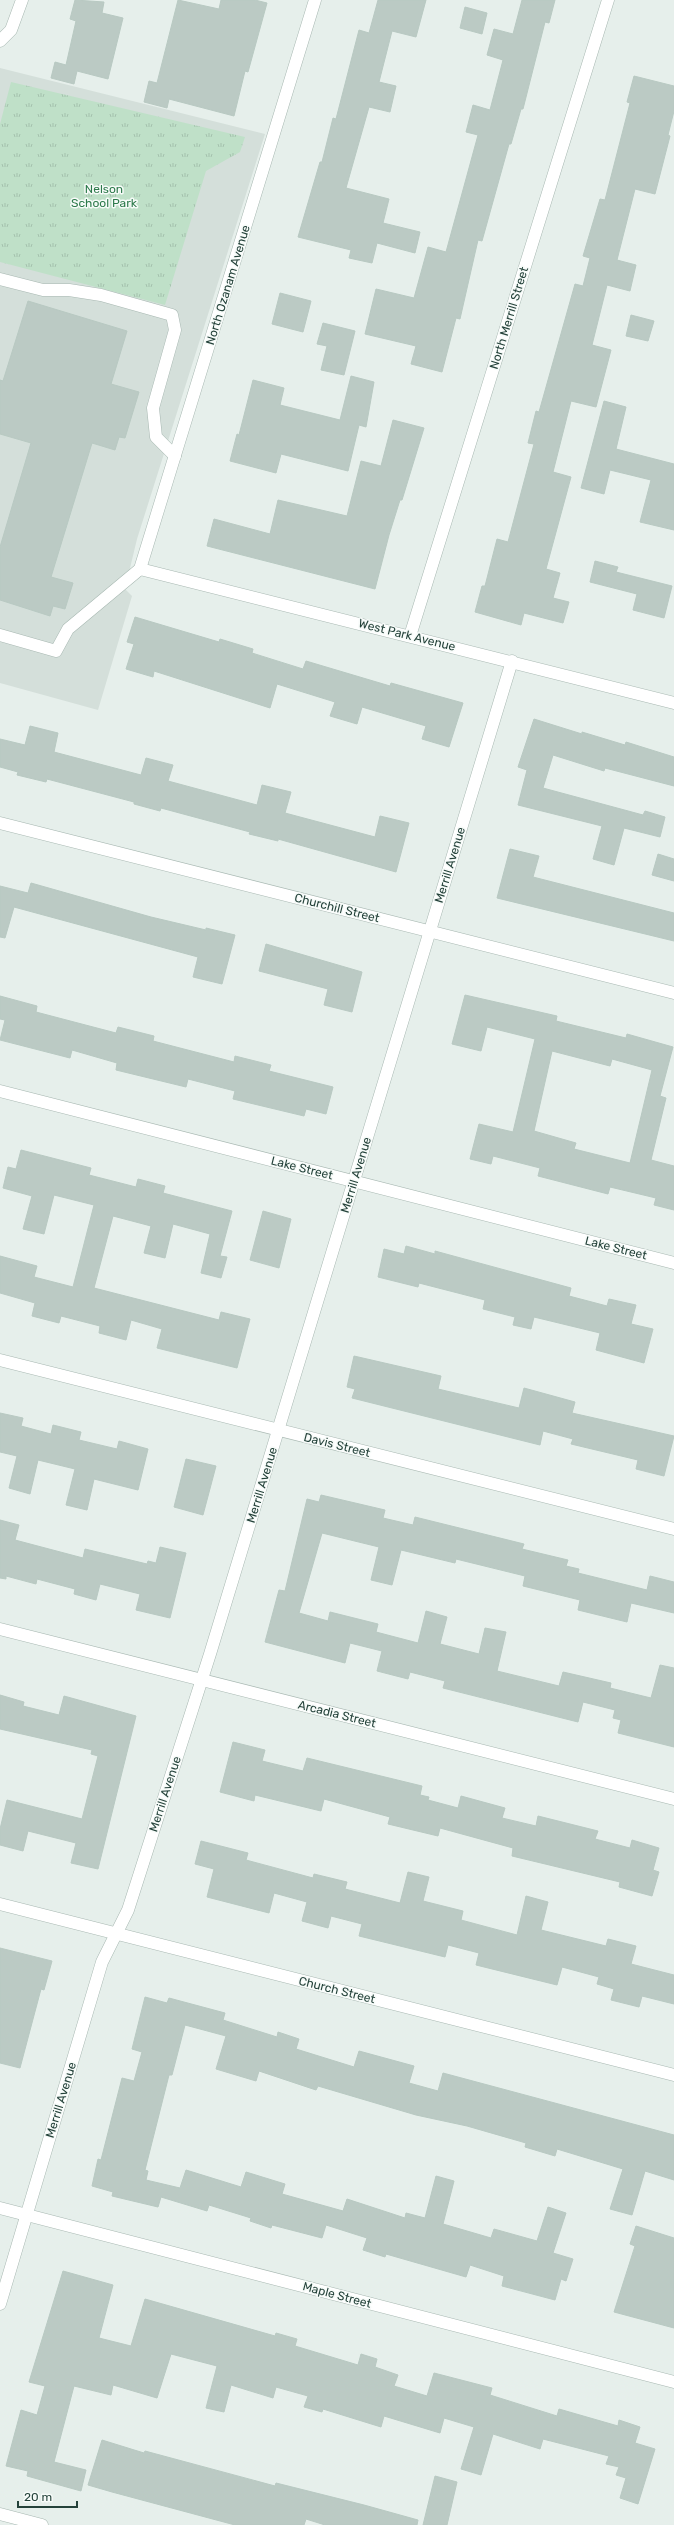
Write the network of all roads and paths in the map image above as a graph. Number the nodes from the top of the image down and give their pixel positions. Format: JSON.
{"nodes":[{"id":1,"x":22,"y":0,"type":"edge"},
{"id":2,"x":315,"y":0,"type":"edge"},
{"id":3,"x":608,"y":0,"type":"edge"},
{"id":4,"x":0,"y":41,"type":"edge"},
{"id":5,"x":0,"y":279,"type":"edge"},
{"id":6,"x":175,"y":456,"type":"junction"},
{"id":7,"x":140,"y":569,"type":"junction"},
{"id":8,"x":0,"y":636,"type":"edge"},
{"id":9,"x":410,"y":636,"type":"junction"},
{"id":10,"x":512,"y":661,"type":"junction"},
{"id":11,"x":674,"y":703,"type":"edge"},
{"id":12,"x":0,"y":823,"type":"edge"},
{"id":13,"x":429,"y":932,"type":"junction"},
{"id":14,"x":674,"y":993,"type":"edge"},
{"id":15,"x":0,"y":1092,"type":"edge"},
{"id":16,"x":354,"y":1182,"type":"junction"},
{"id":17,"x":674,"y":1263,"type":"edge"},
{"id":18,"x":0,"y":1360,"type":"edge"},
{"id":19,"x":279,"y":1430,"type":"junction"},
{"id":20,"x":674,"y":1529,"type":"edge"},
{"id":21,"x":0,"y":1628,"type":"edge"},
{"id":22,"x":202,"y":1680,"type":"junction"},
{"id":23,"x":674,"y":1799,"type":"edge"},
{"id":24,"x":0,"y":1904,"type":"edge"},
{"id":25,"x":116,"y":1934,"type":"junction"},
{"id":26,"x":674,"y":2075,"type":"edge"},
{"id":27,"x":0,"y":2208,"type":"edge"},
{"id":28,"x":27,"y":2215,"type":"junction"},
{"id":29,"x":0,"y":2304,"type":"edge"},
{"id":30,"x":674,"y":2382,"type":"edge"},
{"id":31,"x":0,"y":2514,"type":"edge"},
{"id":32,"x":42,"y":2525,"type":"edge"}],
"edges":[{"from":1,"to":4,"type":"street"},
{"from":2,"to":6,"type":"street","name":"North Ozanam Avenue"},
{"from":3,"to":9,"type":"street","name":"North Merrill Street"},
{"from":5,"to":6,"type":"street"},
{"from":6,"to":7,"type":"street","name":"North Ozanam Avenue"},
{"from":7,"to":8,"type":"street"},
{"from":7,"to":9,"type":"street","name":"West Park Avenue"},
{"from":9,"to":10,"type":"street","name":"West Park Avenue"},
{"from":10,"to":11,"type":"street","name":"West Park Avenue"},
{"from":10,"to":13,"type":"street","name":"Merrill Avenue"},
{"from":12,"to":13,"type":"street","name":"Churchill Street"},
{"from":13,"to":14,"type":"street","name":"Churchill Street"},
{"from":13,"to":16,"type":"street","name":"Merrill Avenue"},
{"from":15,"to":16,"type":"street","name":"Lake Street"},
{"from":16,"to":17,"type":"street","name":"Lake Street"},
{"from":16,"to":19,"type":"street","name":"Merrill Avenue"},
{"from":18,"to":19,"type":"street","name":"Davis Street"},
{"from":19,"to":20,"type":"street","name":"Davis Street"},
{"from":19,"to":22,"type":"street","name":"Merrill Avenue"},
{"from":21,"to":22,"type":"street","name":"Arcadia Street"},
{"from":22,"to":23,"type":"street","name":"Arcadia Street"},
{"from":22,"to":25,"type":"street","name":"Merrill Avenue"},
{"from":24,"to":25,"type":"street","name":"Church Street"},
{"from":25,"to":26,"type":"street","name":"Church Street"},
{"from":25,"to":28,"type":"street","name":"Merrill Avenue"},
{"from":27,"to":28,"type":"street","name":"Maple Street"},
{"from":28,"to":29,"type":"street","name":"Merrill Avenue"},
{"from":28,"to":30,"type":"street","name":"Maple Street"},
{"from":31,"to":32,"type":"street"}]}
